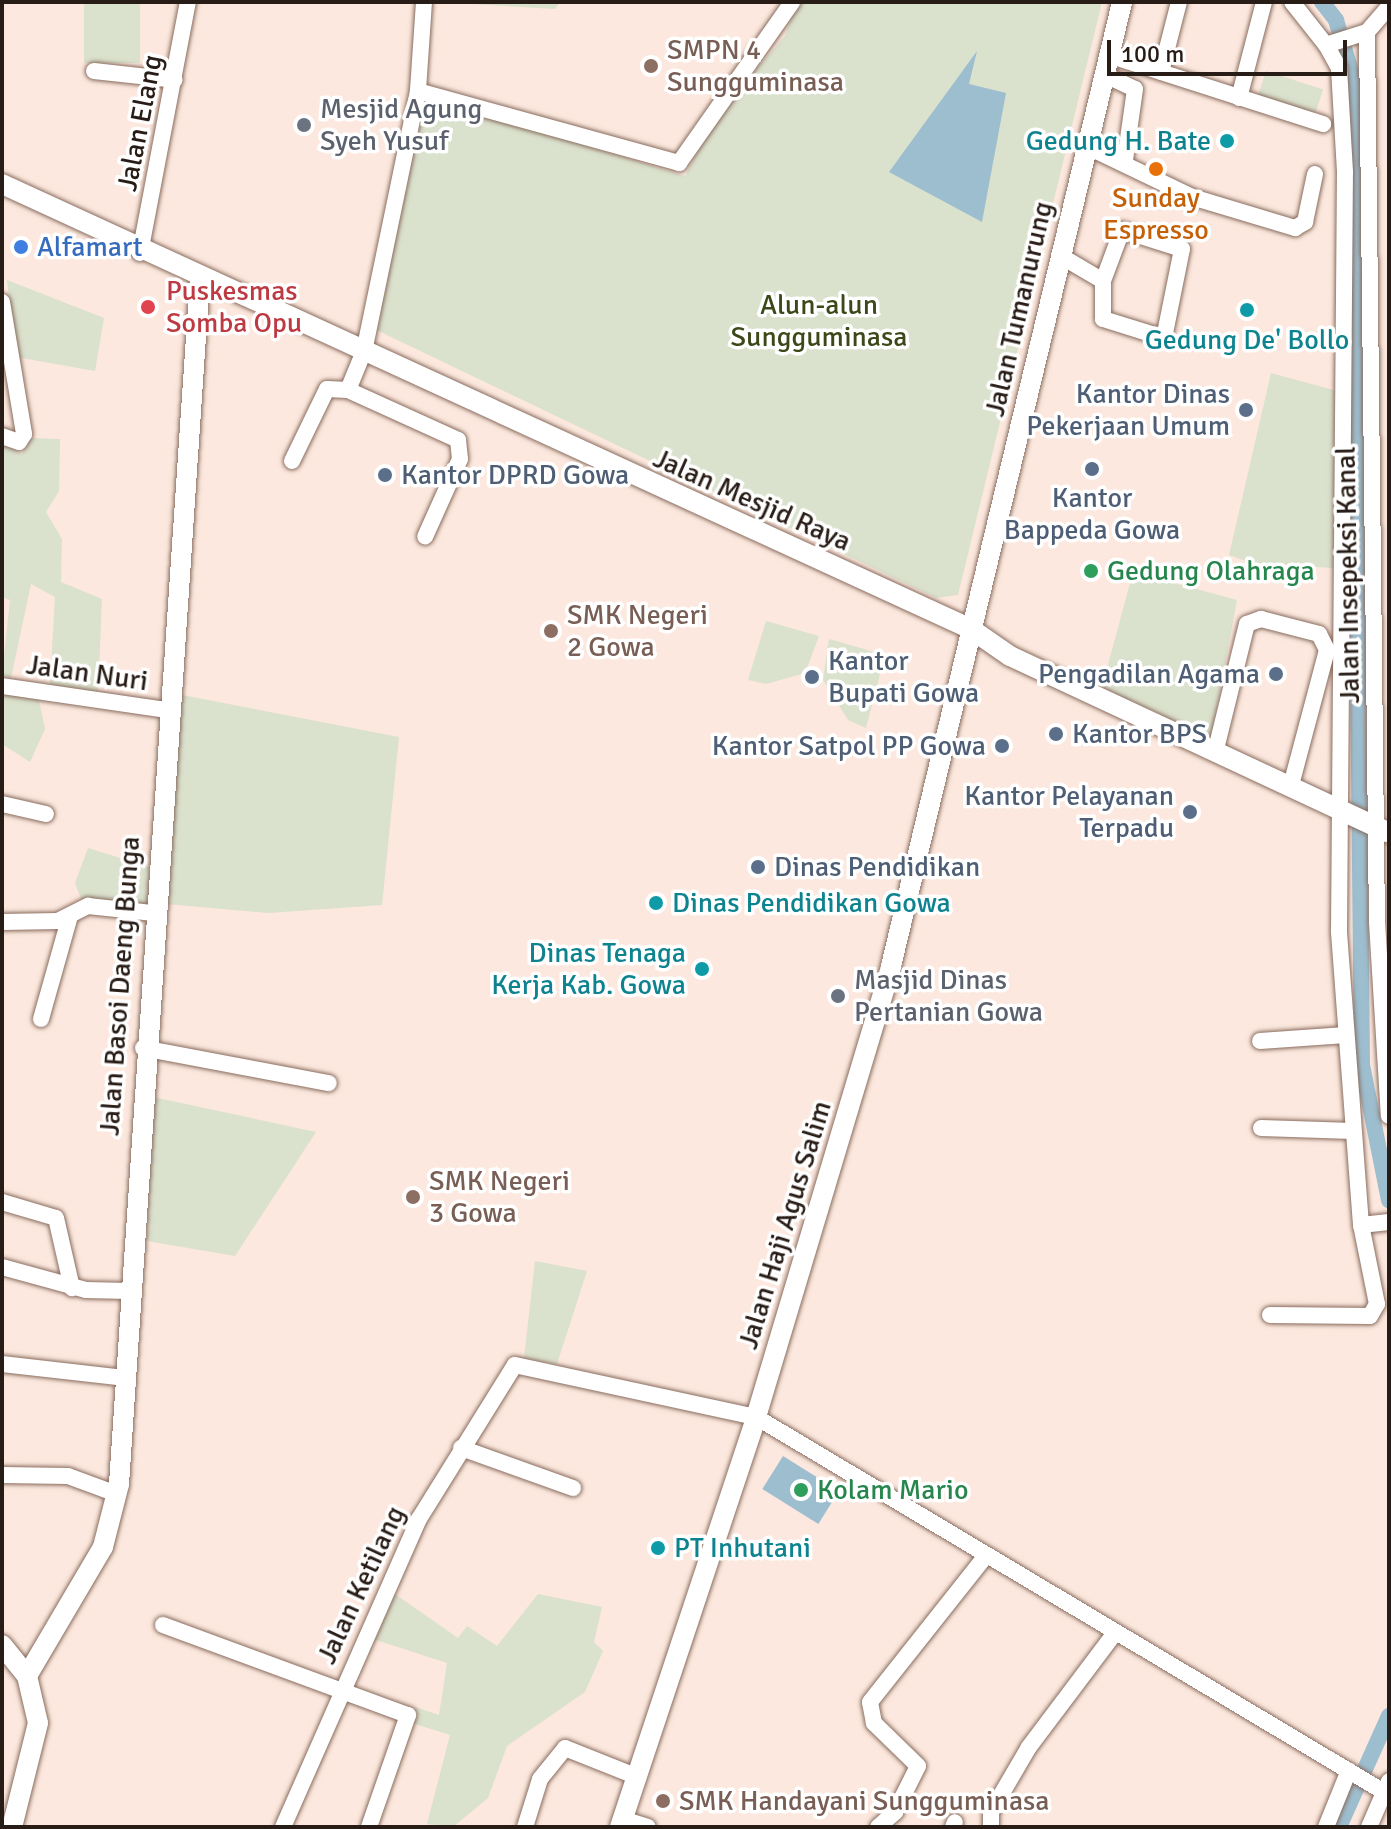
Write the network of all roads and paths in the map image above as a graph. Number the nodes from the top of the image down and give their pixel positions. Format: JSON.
{"nodes":[{"id":1,"x":188,"y":2,"type":"edge"},
{"id":2,"x":424,"y":2,"type":"edge"},
{"id":3,"x":792,"y":2,"type":"edge"},
{"id":4,"x":1122,"y":2,"type":"edge"},
{"id":5,"x":1179,"y":2,"type":"edge"},
{"id":6,"x":1264,"y":2,"type":"edge"},
{"id":7,"x":1292,"y":2,"type":"edge"},
{"id":8,"x":1389,"y":7,"type":"edge"},
{"id":9,"x":1362,"y":34,"type":"junction"},
{"id":10,"x":1330,"y":44,"type":"junction"},
{"id":11,"x":1108,"y":65,"type":"junction"},
{"id":12,"x":94,"y":71,"type":"dead end"},
{"id":13,"x":1161,"y":72,"type":"junction"},
{"id":14,"x":175,"y":80,"type":"junction"},
{"id":15,"x":418,"y":91,"type":"junction"},
{"id":16,"x":1239,"y":98,"type":"junction"},
{"id":17,"x":1323,"y":124,"type":"dead end"},
{"id":18,"x":1084,"y":145,"type":"junction"},
{"id":19,"x":1125,"y":160,"type":"junction"},
{"id":20,"x":1315,"y":174,"type":"dead end"},
{"id":21,"x":2,"y":184,"type":"edge"},
{"id":22,"x":140,"y":253,"type":"junction"},
{"id":23,"x":1059,"y":255,"type":"junction"},
{"id":24,"x":200,"y":278,"type":"junction"},
{"id":25,"x":1103,"y":281,"type":"junction"},
{"id":26,"x":2,"y":302,"type":"edge"},
{"id":27,"x":364,"y":351,"type":"junction"},
{"id":28,"x":348,"y":390,"type":"junction"},
{"id":29,"x":2,"y":436,"type":"edge"},
{"id":30,"x":292,"y":461,"type":"dead end"},
{"id":31,"x":1372,"y":497,"type":"junction"},
{"id":32,"x":1389,"y":497,"type":"edge"},
{"id":33,"x":425,"y":537,"type":"dead end"},
{"id":34,"x":971,"y":629,"type":"junction"},
{"id":35,"x":2,"y":686,"type":"edge"},
{"id":36,"x":166,"y":710,"type":"junction"},
{"id":37,"x":1216,"y":749,"type":"junction"},
{"id":38,"x":1291,"y":785,"type":"junction"},
{"id":39,"x":2,"y":804,"type":"edge"},
{"id":40,"x":1341,"y":810,"type":"junction"},
{"id":41,"x":46,"y":814,"type":"dead end"},
{"id":42,"x":1381,"y":829,"type":"edge"},
{"id":43,"x":152,"y":913,"type":"junction"},
{"id":44,"x":70,"y":916,"type":"junction"},
{"id":45,"x":2,"y":922,"type":"edge"},
{"id":46,"x":1384,"y":996,"type":"edge"},
{"id":47,"x":41,"y":1019,"type":"dead end"},
{"id":48,"x":1346,"y":1035,"type":"junction"},
{"id":49,"x":1260,"y":1041,"type":"dead end"},
{"id":50,"x":143,"y":1048,"type":"junction"},
{"id":51,"x":329,"y":1083,"type":"dead end"},
{"id":52,"x":1389,"y":1116,"type":"edge"},
{"id":53,"x":1261,"y":1128,"type":"dead end"},
{"id":54,"x":1353,"y":1131,"type":"junction"},
{"id":55,"x":2,"y":1202,"type":"edge"},
{"id":56,"x":1389,"y":1222,"type":"edge"},
{"id":57,"x":1364,"y":1225,"type":"junction"},
{"id":58,"x":2,"y":1267,"type":"edge"},
{"id":59,"x":72,"y":1288,"type":"junction"},
{"id":60,"x":129,"y":1291,"type":"junction"},
{"id":61,"x":1270,"y":1315,"type":"dead end"},
{"id":62,"x":2,"y":1364,"type":"edge"},
{"id":63,"x":124,"y":1378,"type":"junction"},
{"id":64,"x":756,"y":1417,"type":"junction"},
{"id":65,"x":461,"y":1448,"type":"junction"},
{"id":66,"x":2,"y":1475,"type":"edge"},
{"id":67,"x":573,"y":1488,"type":"dead end"},
{"id":68,"x":117,"y":1494,"type":"junction"},
{"id":69,"x":984,"y":1558,"type":"junction"},
{"id":70,"x":163,"y":1625,"type":"dead end"},
{"id":71,"x":1115,"y":1633,"type":"junction"},
{"id":72,"x":2,"y":1645,"type":"edge"},
{"id":73,"x":27,"y":1676,"type":"junction"},
{"id":74,"x":341,"y":1689,"type":"junction"},
{"id":75,"x":1352,"y":1771,"type":"junction"},
{"id":76,"x":638,"y":1777,"type":"junction"},
{"id":77,"x":1385,"y":1789,"type":"edge"},
{"id":78,"x":621,"y":1823,"type":"edge"},
{"id":79,"x":12,"y":1827,"type":"edge"},
{"id":80,"x":283,"y":1827,"type":"edge"},
{"id":81,"x":369,"y":1827,"type":"edge"},
{"id":82,"x":525,"y":1827,"type":"edge"},
{"id":83,"x":648,"y":1827,"type":"edge"},
{"id":84,"x":878,"y":1827,"type":"edge"},
{"id":85,"x":991,"y":1827,"type":"edge"},
{"id":86,"x":1326,"y":1827,"type":"edge"},
{"id":87,"x":1369,"y":1827,"type":"edge"}],
"edges":[{"from":1,"to":14,"type":"street","name":"Jalan Elang"},
{"from":2,"to":15,"type":"street"},
{"from":3,"to":15,"type":"street"},
{"from":4,"to":11,"type":"street","name":"Jalan Tumanurung"},
{"from":5,"to":13,"type":"street"},
{"from":6,"to":16,"type":"street"},
{"from":7,"to":10,"type":"street"},
{"from":8,"to":9,"type":"street"},
{"from":9,"to":10,"type":"street"},
{"from":9,"to":31,"type":"street","name":"Jalan Insepeksi Kanal"},
{"from":10,"to":40,"type":"street"},
{"from":11,"to":13,"type":"street"},
{"from":11,"to":18,"type":"street","name":"Jalan Tumanurung"},
{"from":11,"to":19,"type":"street"},
{"from":12,"to":14,"type":"street"},
{"from":13,"to":16,"type":"street"},
{"from":14,"to":22,"type":"street","name":"Jalan Elang"},
{"from":15,"to":27,"type":"street"},
{"from":16,"to":17,"type":"street"},
{"from":18,"to":19,"type":"street"},
{"from":18,"to":23,"type":"street","name":"Jalan Tumanurung"},
{"from":19,"to":20,"type":"street"},
{"from":21,"to":22,"type":"street","name":"Jalan Mesjid Raya"},
{"from":22,"to":24,"type":"street","name":"Jalan Mesjid Raya"},
{"from":23,"to":25,"type":"street"},
{"from":23,"to":34,"type":"street","name":"Jalan Tumanurung"},
{"from":24,"to":27,"type":"street","name":"Jalan Mesjid Raya"},
{"from":24,"to":36,"type":"street","name":"Jalan Basoi Daeng Bunga"},
{"from":25,"to":25,"type":"street"},
{"from":26,"to":29,"type":"street"},
{"from":27,"to":28,"type":"street"},
{"from":27,"to":34,"type":"street","name":"Jalan Mesjid Raya"},
{"from":28,"to":30,"type":"street"},
{"from":28,"to":33,"type":"street"},
{"from":31,"to":32,"type":"street"},
{"from":31,"to":42,"type":"street","name":"Jalan Insepeksi Kanal"},
{"from":34,"to":37,"type":"street","name":"Jalan Mesjid Raya"},
{"from":34,"to":64,"type":"street","name":"Jalan Haji Agus Salim"},
{"from":35,"to":36,"type":"street","name":"Jalan Nuri"},
{"from":36,"to":43,"type":"street","name":"Jalan Basoi Daeng Bunga"},
{"from":37,"to":38,"type":"street","name":"Jalan Mesjid Raya"},
{"from":37,"to":38,"type":"street"},
{"from":38,"to":40,"type":"street","name":"Jalan Mesjid Raya"},
{"from":39,"to":41,"type":"street"},
{"from":40,"to":42,"type":"street","name":"Jalan Mesjid Raya"},
{"from":40,"to":48,"type":"street"},
{"from":42,"to":46,"type":"street","name":"Jalan Insepeksi Kanal"},
{"from":43,"to":44,"type":"street"},
{"from":43,"to":50,"type":"street","name":"Jalan Basoi Daeng Bunga"},
{"from":44,"to":45,"type":"street"},
{"from":44,"to":47,"type":"street"},
{"from":46,"to":52,"type":"street","name":"Jalan Insepeksi Kanal"},
{"from":48,"to":49,"type":"street"},
{"from":48,"to":54,"type":"street"},
{"from":50,"to":51,"type":"street"},
{"from":50,"to":60,"type":"street","name":"Jalan Basoi Daeng Bunga"},
{"from":53,"to":54,"type":"street"},
{"from":54,"to":57,"type":"street"},
{"from":55,"to":59,"type":"street"},
{"from":56,"to":57,"type":"street"},
{"from":57,"to":61,"type":"street"},
{"from":58,"to":59,"type":"street"},
{"from":59,"to":60,"type":"street"},
{"from":60,"to":63,"type":"street","name":"Jalan Basoi Daeng Bunga"},
{"from":62,"to":63,"type":"street"},
{"from":63,"to":68,"type":"street","name":"Jalan Basoi Daeng Bunga"},
{"from":64,"to":65,"type":"street","name":"Jalan Ketilang"},
{"from":64,"to":69,"type":"street"},
{"from":64,"to":76,"type":"street","name":"Jalan Haji Agus Salim"},
{"from":65,"to":67,"type":"street"},
{"from":65,"to":74,"type":"street","name":"Jalan Ketilang"},
{"from":66,"to":68,"type":"street"},
{"from":68,"to":73,"type":"street","name":"Jalan Basoi Daeng Bunga"},
{"from":69,"to":71,"type":"street"},
{"from":69,"to":84,"type":"street"},
{"from":70,"to":74,"type":"street"},
{"from":71,"to":75,"type":"street"},
{"from":71,"to":85,"type":"street"},
{"from":72,"to":73,"type":"street"},
{"from":73,"to":79,"type":"street"},
{"from":74,"to":80,"type":"street","name":"Jalan Ketilang"},
{"from":74,"to":81,"type":"street"},
{"from":75,"to":77,"type":"street"},
{"from":75,"to":86,"type":"street"},
{"from":76,"to":78,"type":"street","name":"Jalan Haji Agus Salim"},
{"from":76,"to":82,"type":"street"},
{"from":77,"to":87,"type":"street"},
{"from":78,"to":83,"type":"street"}]}
